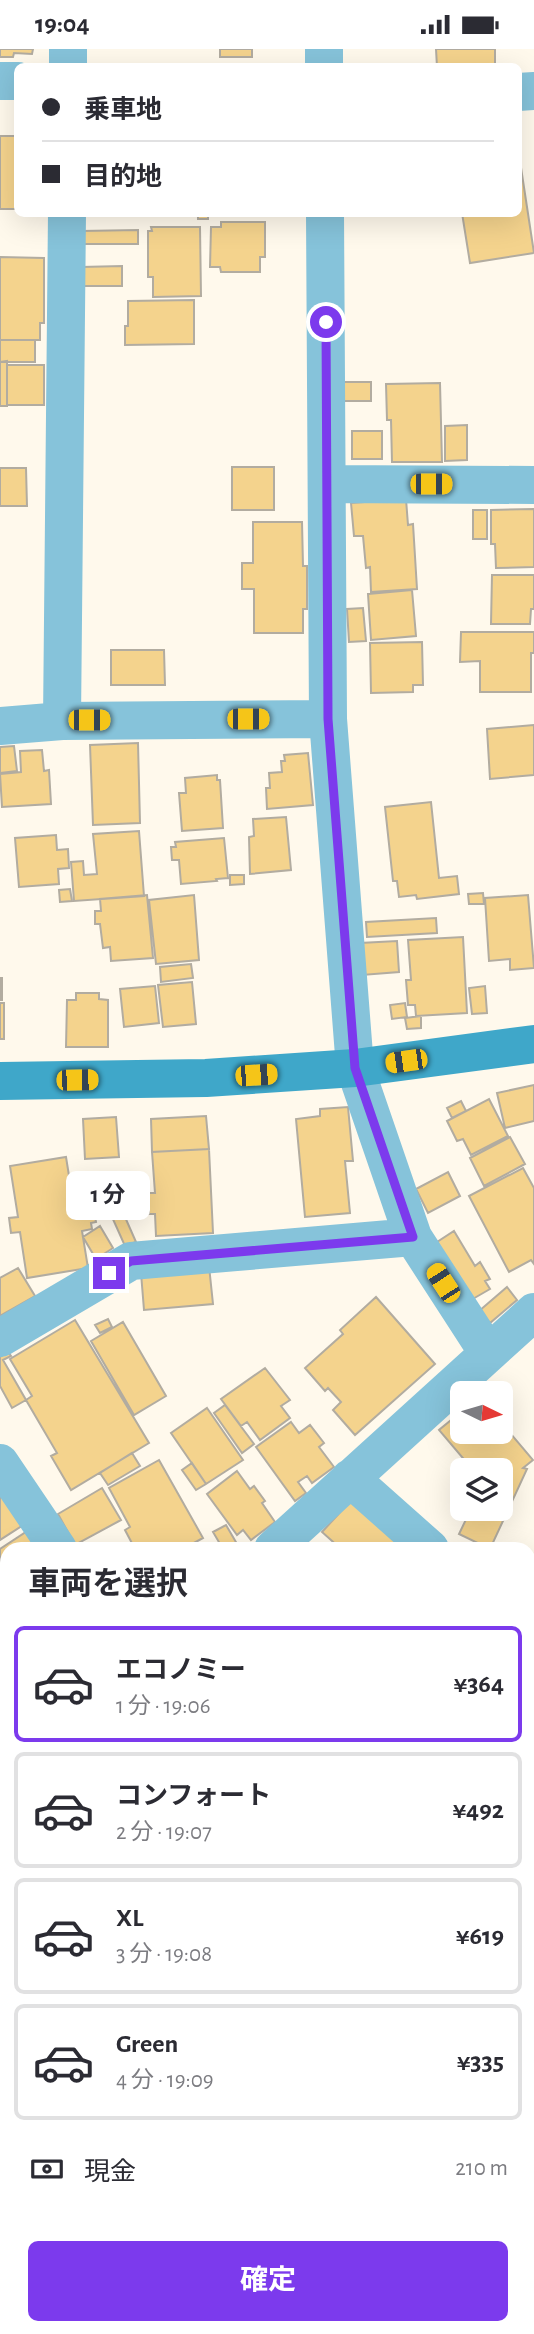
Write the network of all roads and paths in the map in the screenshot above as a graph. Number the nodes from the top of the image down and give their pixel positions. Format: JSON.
{"nodes":[{"id":1,"x":67,"y":217,"type":"edge"},
{"id":2,"x":325,"y":217,"type":"edge"},
{"id":3,"x":328,"y":484,"type":"junction"},
{"id":4,"x":534,"y":485,"type":"edge"},
{"id":5,"x":328,"y":719,"type":"junction"},
{"id":6,"x":62,"y":721,"type":"junction"},
{"id":7,"x":0,"y":726,"type":"edge"},
{"id":8,"x":534,"y":1044,"type":"edge"},
{"id":9,"x":355,"y":1068,"type":"junction"},
{"id":10,"x":0,"y":1081,"type":"edge"},
{"id":11,"x":413,"y":1237,"type":"junction"},
{"id":12,"x":534,"y":1312,"type":"edge"},
{"id":13,"x":0,"y":1338,"type":"edge"},
{"id":14,"x":488,"y":1353,"type":"junction"},
{"id":15,"x":0,"y":1463,"type":"edge"},
{"id":16,"x":350,"y":1478,"type":"junction"},
{"id":17,"x":53,"y":1542,"type":"edge"},
{"id":18,"x":281,"y":1542,"type":"edge"},
{"id":19,"x":422,"y":1542,"type":"edge"}],
"edges":[{"from":1,"to":6,"type":"street"},
{"from":2,"to":3,"type":"street"},
{"from":3,"to":4,"type":"street"},
{"from":3,"to":5,"type":"street"},
{"from":5,"to":6,"type":"street"},
{"from":5,"to":9,"type":"street"},
{"from":6,"to":7,"type":"street"},
{"from":8,"to":9,"type":"street"},
{"from":9,"to":10,"type":"street"},
{"from":9,"to":11,"type":"street"},
{"from":11,"to":13,"type":"street"},
{"from":11,"to":14,"type":"street"},
{"from":12,"to":14,"type":"street"},
{"from":14,"to":16,"type":"street"},
{"from":15,"to":17,"type":"street"},
{"from":16,"to":18,"type":"street"},
{"from":16,"to":19,"type":"street"}]}
